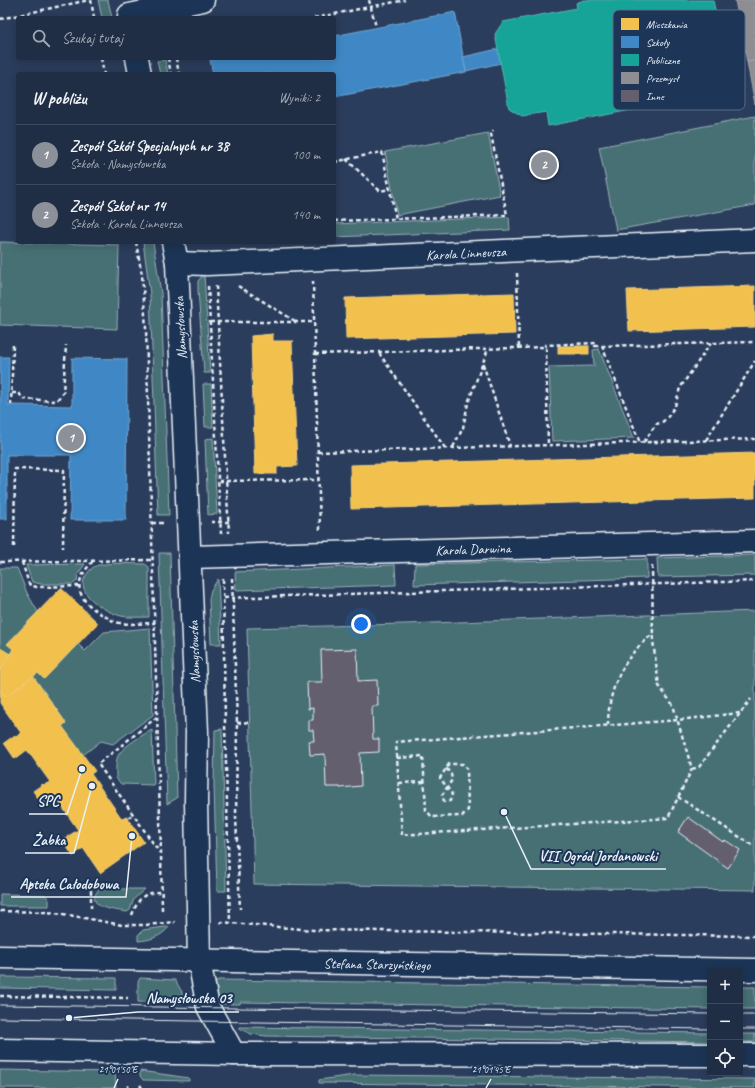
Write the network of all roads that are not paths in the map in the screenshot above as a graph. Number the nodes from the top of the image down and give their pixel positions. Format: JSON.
{"nodes":[{"id":1,"x":203,"y":0,"type":"edge"},
{"id":2,"x":128,"y":11,"type":"edge"},
{"id":3,"x":137,"y":60,"type":"edge"},
{"id":4,"x":140,"y":72,"type":"edge"},
{"id":5,"x":755,"y":240,"type":"edge"},
{"id":6,"x":173,"y":244,"type":"edge"},
{"id":7,"x":177,"y":263,"type":"junction"},
{"id":8,"x":755,"y":541,"type":"edge"},
{"id":9,"x":190,"y":557,"type":"junction"},
{"id":10,"x":0,"y":957,"type":"edge"},
{"id":11,"x":199,"y":961,"type":"junction"},
{"id":12,"x":755,"y":970,"type":"edge"},
{"id":13,"x":0,"y":1050,"type":"edge"},
{"id":14,"x":234,"y":1054,"type":"junction"},
{"id":15,"x":707,"y":1055,"type":"edge"},
{"id":16,"x":743,"y":1055,"type":"edge"},
{"id":17,"x":755,"y":1055,"type":"edge"}],
"edges":[{"from":1,"to":2,"type":"street"},
{"from":3,"to":4,"type":"street"},
{"from":5,"to":7,"type":"street","name":"Karola Linneusza"},
{"from":6,"to":7,"type":"street","name":"Namysłowska"},
{"from":7,"to":9,"type":"street","name":"Namysłowska"},
{"from":8,"to":9,"type":"street","name":"Karola Darwina"},
{"from":9,"to":11,"type":"street","name":"Namysłowska"},
{"from":10,"to":11,"type":"street","name":"Stefana Starzyńskiego"},
{"from":11,"to":12,"type":"street","name":"Stefana Starzyńskiego"},
{"from":11,"to":14,"type":"street","name":"Namysłowska"},
{"from":13,"to":14,"type":"street"},
{"from":14,"to":15,"type":"street"},
{"from":16,"to":17,"type":"street"}]}
